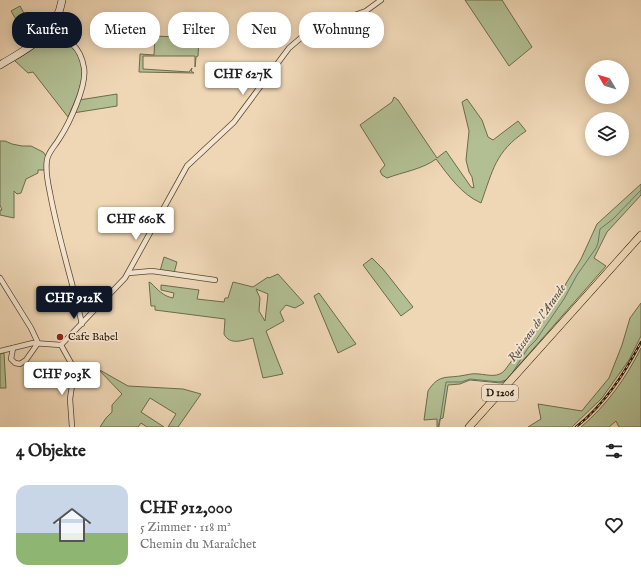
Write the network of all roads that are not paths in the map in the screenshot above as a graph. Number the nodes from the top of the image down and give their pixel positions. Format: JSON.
{"nodes":[{"id":1,"x":62,"y":0,"type":"edge"},
{"id":2,"x":381,"y":0,"type":"edge"},
{"id":3,"x":59,"y":12,"type":"edge"},
{"id":4,"x":28,"y":48,"type":"edge"},
{"id":5,"x":76,"y":48,"type":"edge"},
{"id":6,"x":0,"y":66,"type":"edge"},
{"id":7,"x":641,"y":235,"type":"edge"},
{"id":8,"x":129,"y":273,"type":"junction"},
{"id":9,"x":0,"y":278,"type":"edge"},
{"id":10,"x":215,"y":280,"type":"dead end"},
{"id":11,"x":82,"y":324,"type":"junction"},
{"id":12,"x":38,"y":343,"type":"junction"},
{"id":13,"x":61,"y":345,"type":"junction"},
{"id":14,"x":13,"y":348,"type":"junction"},
{"id":15,"x":0,"y":351,"type":"edge"},
{"id":16,"x":72,"y":427,"type":"edge"},
{"id":17,"x":469,"y":427,"type":"edge"}],
"edges":[{"from":1,"to":3,"type":"street"},
{"from":2,"to":8,"type":"street"},
{"from":4,"to":6,"type":"street"},
{"from":5,"to":11,"type":"street"},
{"from":7,"to":17,"type":"main road","number":"D 1206"},
{"from":8,"to":10,"type":"street"},
{"from":8,"to":11,"type":"street"},
{"from":9,"to":12,"type":"street"},
{"from":11,"to":13,"type":"street"},
{"from":12,"to":13,"type":"street"},
{"from":12,"to":14,"type":"street"},
{"from":12,"to":14,"type":"street"},
{"from":13,"to":16,"type":"street"},
{"from":14,"to":15,"type":"street"}]}
